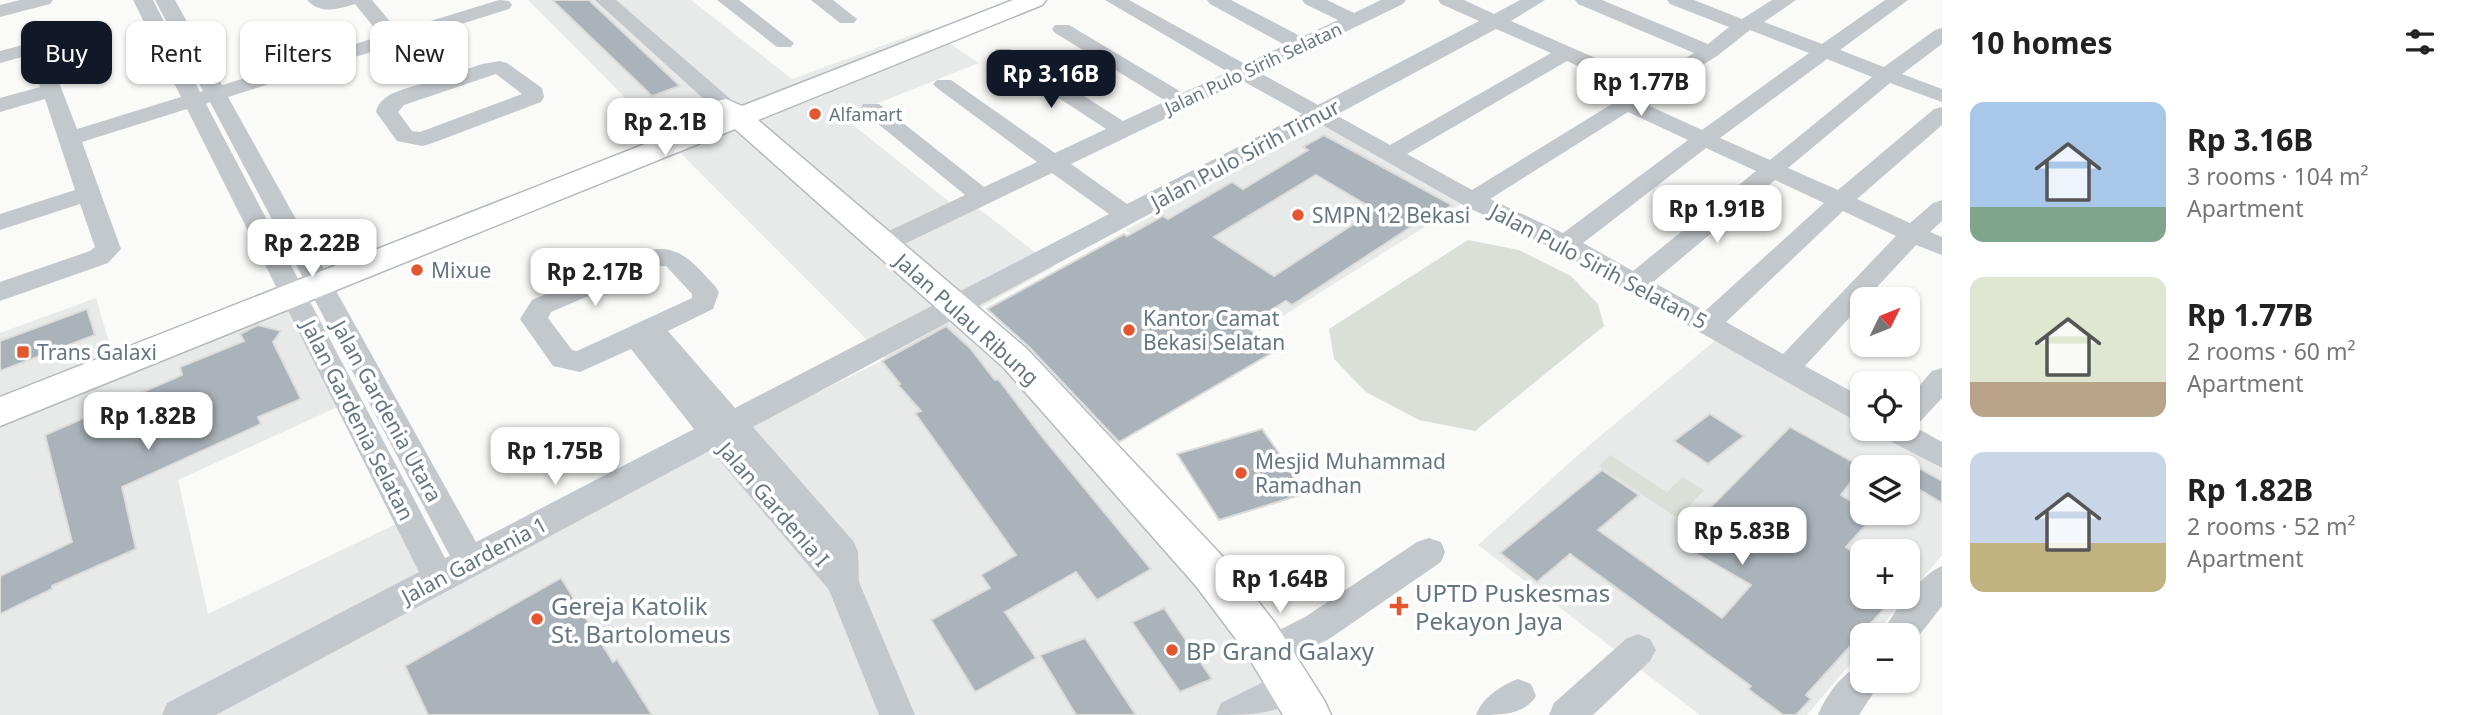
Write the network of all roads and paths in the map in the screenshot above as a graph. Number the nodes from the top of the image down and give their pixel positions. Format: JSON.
{"nodes":[{"id":1,"x":43,"y":0,"type":"edge"},
{"id":2,"x":143,"y":0,"type":"edge"},
{"id":3,"x":165,"y":0,"type":"edge"},
{"id":4,"x":317,"y":0,"type":"edge"},
{"id":5,"x":348,"y":0,"type":"edge"},
{"id":6,"x":362,"y":0,"type":"edge"},
{"id":7,"x":383,"y":0,"type":"edge"},
{"id":8,"x":605,"y":0,"type":"edge"},
{"id":9,"x":727,"y":0,"type":"edge"},
{"id":10,"x":821,"y":0,"type":"edge"},
{"id":11,"x":1002,"y":0,"type":"edge"},
{"id":12,"x":1034,"y":0,"type":"edge"},
{"id":13,"x":1115,"y":0,"type":"edge"},
{"id":14,"x":1217,"y":0,"type":"edge"},
{"id":15,"x":1312,"y":0,"type":"edge"},
{"id":16,"x":1396,"y":0,"type":"edge"},
{"id":17,"x":1448,"y":0,"type":"edge"},
{"id":18,"x":1535,"y":0,"type":"edge"},
{"id":19,"x":1585,"y":0,"type":"edge"},
{"id":20,"x":1677,"y":0,"type":"edge"},
{"id":21,"x":1898,"y":0,"type":"edge"},
{"id":22,"x":1771,"y":3,"type":"edge"},
{"id":23,"x":502,"y":5,"type":"dead end"},
{"id":24,"x":0,"y":11,"type":"edge"},
{"id":25,"x":847,"y":19,"type":"dead end"},
{"id":26,"x":1353,"y":20,"type":"junction"},
{"id":27,"x":386,"y":21,"type":"edge"},
{"id":28,"x":395,"y":21,"type":"edge"},
{"id":29,"x":451,"y":21,"type":"edge"},
{"id":30,"x":1495,"y":21,"type":"junction"},
{"id":31,"x":1746,"y":24,"type":"junction"},
{"id":32,"x":1062,"y":29,"type":"dead end"},
{"id":33,"x":1942,"y":34,"type":"edge"},
{"id":34,"x":784,"y":43,"type":"dead end"},
{"id":35,"x":1301,"y":45,"type":"junction"},
{"id":36,"x":370,"y":46,"type":"edge"},
{"id":37,"x":1824,"y":51,"type":"junction"},
{"id":38,"x":1566,"y":52,"type":"junction"},
{"id":39,"x":1710,"y":52,"type":"junction"},
{"id":40,"x":1003,"y":53,"type":"dead end"},
{"id":41,"x":0,"y":57,"type":"edge"},
{"id":42,"x":1244,"y":72,"type":"junction"},
{"id":43,"x":1888,"y":75,"type":"junction"},
{"id":44,"x":449,"y":81,"type":"joint"},
{"id":45,"x":944,"y":84,"type":"dead end"},
{"id":46,"x":796,"y":88,"type":"junction"},
{"id":47,"x":1647,"y":89,"type":"junction"},
{"id":48,"x":50,"y":91,"type":"junction"},
{"id":49,"x":1942,"y":96,"type":"edge"},
{"id":50,"x":204,"y":97,"type":"junction"},
{"id":51,"x":1182,"y":102,"type":"junction"},
{"id":52,"x":1625,"y":103,"type":"junction"},
{"id":53,"x":0,"y":105,"type":"edge"},
{"id":54,"x":871,"y":109,"type":"dead end"},
{"id":55,"x":732,"y":112,"type":"junction"},
{"id":56,"x":1320,"y":114,"type":"junction"},
{"id":57,"x":1942,"y":114,"type":"edge"},
{"id":58,"x":1122,"y":130,"type":"junction"},
{"id":59,"x":69,"y":138,"type":"junction"},
{"id":60,"x":1704,"y":139,"type":"junction"},
{"id":61,"x":1390,"y":154,"type":"junction"},
{"id":62,"x":1054,"y":162,"type":"junction"},
{"id":63,"x":1771,"y":170,"type":"junction"},
{"id":64,"x":88,"y":194,"type":"junction"},
{"id":65,"x":982,"y":197,"type":"junction"},
{"id":66,"x":1472,"y":200,"type":"junction"},
{"id":67,"x":1840,"y":201,"type":"junction"},
{"id":68,"x":1942,"y":208,"type":"edge"},
{"id":69,"x":1128,"y":216,"type":"junction"},
{"id":70,"x":0,"y":222,"type":"edge"},
{"id":71,"x":1912,"y":234,"type":"junction"},
{"id":72,"x":883,"y":244,"type":"junction"},
{"id":73,"x":1565,"y":244,"type":"junction"},
{"id":74,"x":1942,"y":247,"type":"edge"},
{"id":75,"x":301,"y":282,"type":"junction"},
{"id":76,"x":1635,"y":283,"type":"junction"},
{"id":77,"x":0,"y":292,"type":"edge"},
{"id":78,"x":954,"y":306,"type":"junction"},
{"id":79,"x":1708,"y":323,"type":"junction"},
{"id":80,"x":196,"y":324,"type":"junction"},
{"id":81,"x":644,"y":333,"type":"junction"},
{"id":82,"x":1787,"y":368,"type":"junction"},
{"id":83,"x":1942,"y":378,"type":"edge"},
{"id":84,"x":0,"y":390,"type":"edge"},
{"id":85,"x":1920,"y":403,"type":"edge"},
{"id":86,"x":1850,"y":404,"type":"edge"},
{"id":87,"x":0,"y":412,"type":"edge"},
{"id":88,"x":723,"y":429,"type":"junction"},
{"id":89,"x":1920,"y":441,"type":"edge"},
{"id":90,"x":1942,"y":456,"type":"edge"},
{"id":91,"x":1429,"y":552,"type":"dead end"},
{"id":92,"x":470,"y":562,"type":"junction"},
{"id":93,"x":439,"y":579,"type":"junction"},
{"id":94,"x":1942,"y":580,"type":"edge"},
{"id":95,"x":1908,"y":623,"type":"edge"},
{"id":96,"x":1638,"y":650,"type":"dead end"},
{"id":97,"x":1270,"y":652,"type":"junction"},
{"id":98,"x":1853,"y":693,"type":"edge"},
{"id":99,"x":1299,"y":701,"type":"edge"},
{"id":100,"x":180,"y":715,"type":"edge"},
{"id":101,"x":897,"y":715,"type":"edge"},
{"id":102,"x":1234,"y":715,"type":"edge"},
{"id":103,"x":1567,"y":715,"type":"edge"},
{"id":104,"x":1836,"y":715,"type":"edge"}],
"edges":[{"from":1,"to":24,"type":"street"},
{"from":2,"to":50,"type":"street","name":"Jalan Gardenia Selatan"},
{"from":3,"to":50,"type":"street"},
{"from":4,"to":5,"type":"street"},
{"from":6,"to":27,"type":"street"},
{"from":7,"to":28,"type":"street"},
{"from":8,"to":55,"type":"street","name":"Jalan Pulau Ribung"},
{"from":9,"to":34,"type":"street"},
{"from":10,"to":25,"type":"street"},
{"from":11,"to":46,"type":"main road"},
{"from":12,"to":46,"type":"main road"},
{"from":13,"to":42,"type":"street","name":"Jalan Pulo Sirih Selatan 5"},
{"from":14,"to":35,"type":"street"},
{"from":15,"to":26,"type":"street"},
{"from":16,"to":26,"type":"street","name":"Jalan Pulo Sirih Selatan"},
{"from":17,"to":30,"type":"street"},
{"from":18,"to":30,"type":"street","name":"Jalan Pulo Sirih Timur"},
{"from":19,"to":39,"type":"street"},
{"from":20,"to":31,"type":"street"},
{"from":21,"to":37,"type":"street"},
{"from":22,"to":31,"type":"street"},
{"from":23,"to":29,"type":"street"},
{"from":26,"to":35,"type":"street","name":"Jalan Pulo Sirih Selatan"},
{"from":30,"to":38,"type":"street"},
{"from":30,"to":56,"type":"street","name":"Jalan Pulo Sirih Timur"},
{"from":31,"to":37,"type":"street"},
{"from":31,"to":39,"type":"street"},
{"from":32,"to":51,"type":"street"},
{"from":33,"to":43,"type":"street"},
{"from":35,"to":42,"type":"street","name":"Jalan Pulo Sirih Selatan"},
{"from":36,"to":50,"type":"street"},
{"from":37,"to":43,"type":"street"},
{"from":37,"to":60,"type":"street"},
{"from":38,"to":47,"type":"street"},
{"from":38,"to":61,"type":"street"},
{"from":39,"to":47,"type":"street"},
{"from":40,"to":58,"type":"street"},
{"from":41,"to":48,"type":"street"},
{"from":42,"to":51,"type":"street","name":"Jalan Pulo Sirih Selatan"},
{"from":42,"to":56,"type":"street","name":"Jalan Pulo Sirih Selatan 5"},
{"from":43,"to":49,"type":"street"},
{"from":43,"to":63,"type":"street"},
{"from":44,"to":44,"type":"street"},
{"from":45,"to":62,"type":"street"},
{"from":46,"to":55,"type":"main road"},
{"from":47,"to":52,"type":"street"},
{"from":48,"to":53,"type":"street"},
{"from":48,"to":59,"type":"street"},
{"from":50,"to":59,"type":"street"},
{"from":50,"to":75,"type":"street","name":"Jalan Gardenia Selatan"},
{"from":51,"to":58,"type":"street","name":"Jalan Pulo Sirih Selatan"},
{"from":52,"to":60,"type":"street"},
{"from":52,"to":66,"type":"street"},
{"from":54,"to":65,"type":"street"},
{"from":55,"to":72,"type":"main road","name":"Jalan Pulau Ribung"},
{"from":55,"to":75,"type":"main road"},
{"from":56,"to":61,"type":"street","name":"Jalan Pulo Sirih Selatan 5"},
{"from":56,"to":69,"type":"street","name":"Jalan Pulo Sirih Timur"},
{"from":57,"to":67,"type":"street"},
{"from":58,"to":62,"type":"street","name":"Jalan Pulo Sirih Selatan"},
{"from":59,"to":64,"type":"street"},
{"from":60,"to":63,"type":"street"},
{"from":60,"to":73,"type":"street"},
{"from":61,"to":66,"type":"street","name":"Jalan Pulo Sirih Selatan 5"},
{"from":62,"to":65,"type":"street","name":"Jalan Pulo Sirih Selatan"},
{"from":62,"to":69,"type":"street"},
{"from":63,"to":67,"type":"street"},
{"from":63,"to":76,"type":"street"},
{"from":64,"to":70,"type":"street"},
{"from":64,"to":77,"type":"street"},
{"from":65,"to":72,"type":"street","name":"Jalan Pulo Sirih Selatan"},
{"from":66,"to":73,"type":"street","name":"Jalan Pulo Sirih Selatan 5"},
{"from":67,"to":71,"type":"street"},
{"from":67,"to":79,"type":"street"},
{"from":68,"to":71,"type":"street"},
{"from":69,"to":78,"type":"street","name":"Jalan Pulo Sirih Timur"},
{"from":71,"to":74,"type":"street"},
{"from":71,"to":82,"type":"street"},
{"from":72,"to":78,"type":"main road","name":"Jalan Pulau Ribung"},
{"from":73,"to":76,"type":"street","name":"Jalan Pulo Sirih Selatan 5"},
{"from":75,"to":80,"type":"main road"},
{"from":75,"to":92,"type":"street","name":"Jalan Gardenia Utara"},
{"from":75,"to":93,"type":"street","name":"Jalan Gardenia Selatan"},
{"from":76,"to":79,"type":"street","name":"Jalan Pulo Sirih Selatan 5"},
{"from":78,"to":88,"type":"street","name":"Jalan Gardenia 1"},
{"from":78,"to":97,"type":"main road","name":"Jalan Pulau Ribung"},
{"from":79,"to":82,"type":"street","name":"Jalan Pulo Sirih Selatan 5"},
{"from":80,"to":84,"type":"main road"},
{"from":80,"to":87,"type":"main road"},
{"from":81,"to":81,"type":"street"},
{"from":81,"to":88,"type":"street","name":"Jalan Gardenia I"},
{"from":82,"to":86,"type":"street","name":"Jalan Pulo Sirih Selatan 5"},
{"from":83,"to":85,"type":"street"},
{"from":88,"to":92,"type":"street","name":"Jalan Gardenia 1"},
{"from":88,"to":101,"type":"street","name":"Jalan Gardenia I"},
{"from":89,"to":90,"type":"street"},
{"from":91,"to":97,"type":"street"},
{"from":92,"to":93,"type":"street","name":"Jalan Gardenia 1"},
{"from":93,"to":100,"type":"street","name":"Jalan Gardenia 1"},
{"from":94,"to":95,"type":"street"},
{"from":96,"to":103,"type":"street"},
{"from":97,"to":99,"type":"main road","name":"Jalan Pulau Ribung"},
{"from":98,"to":104,"type":"street"},
{"from":99,"to":102,"type":"street"}]}
